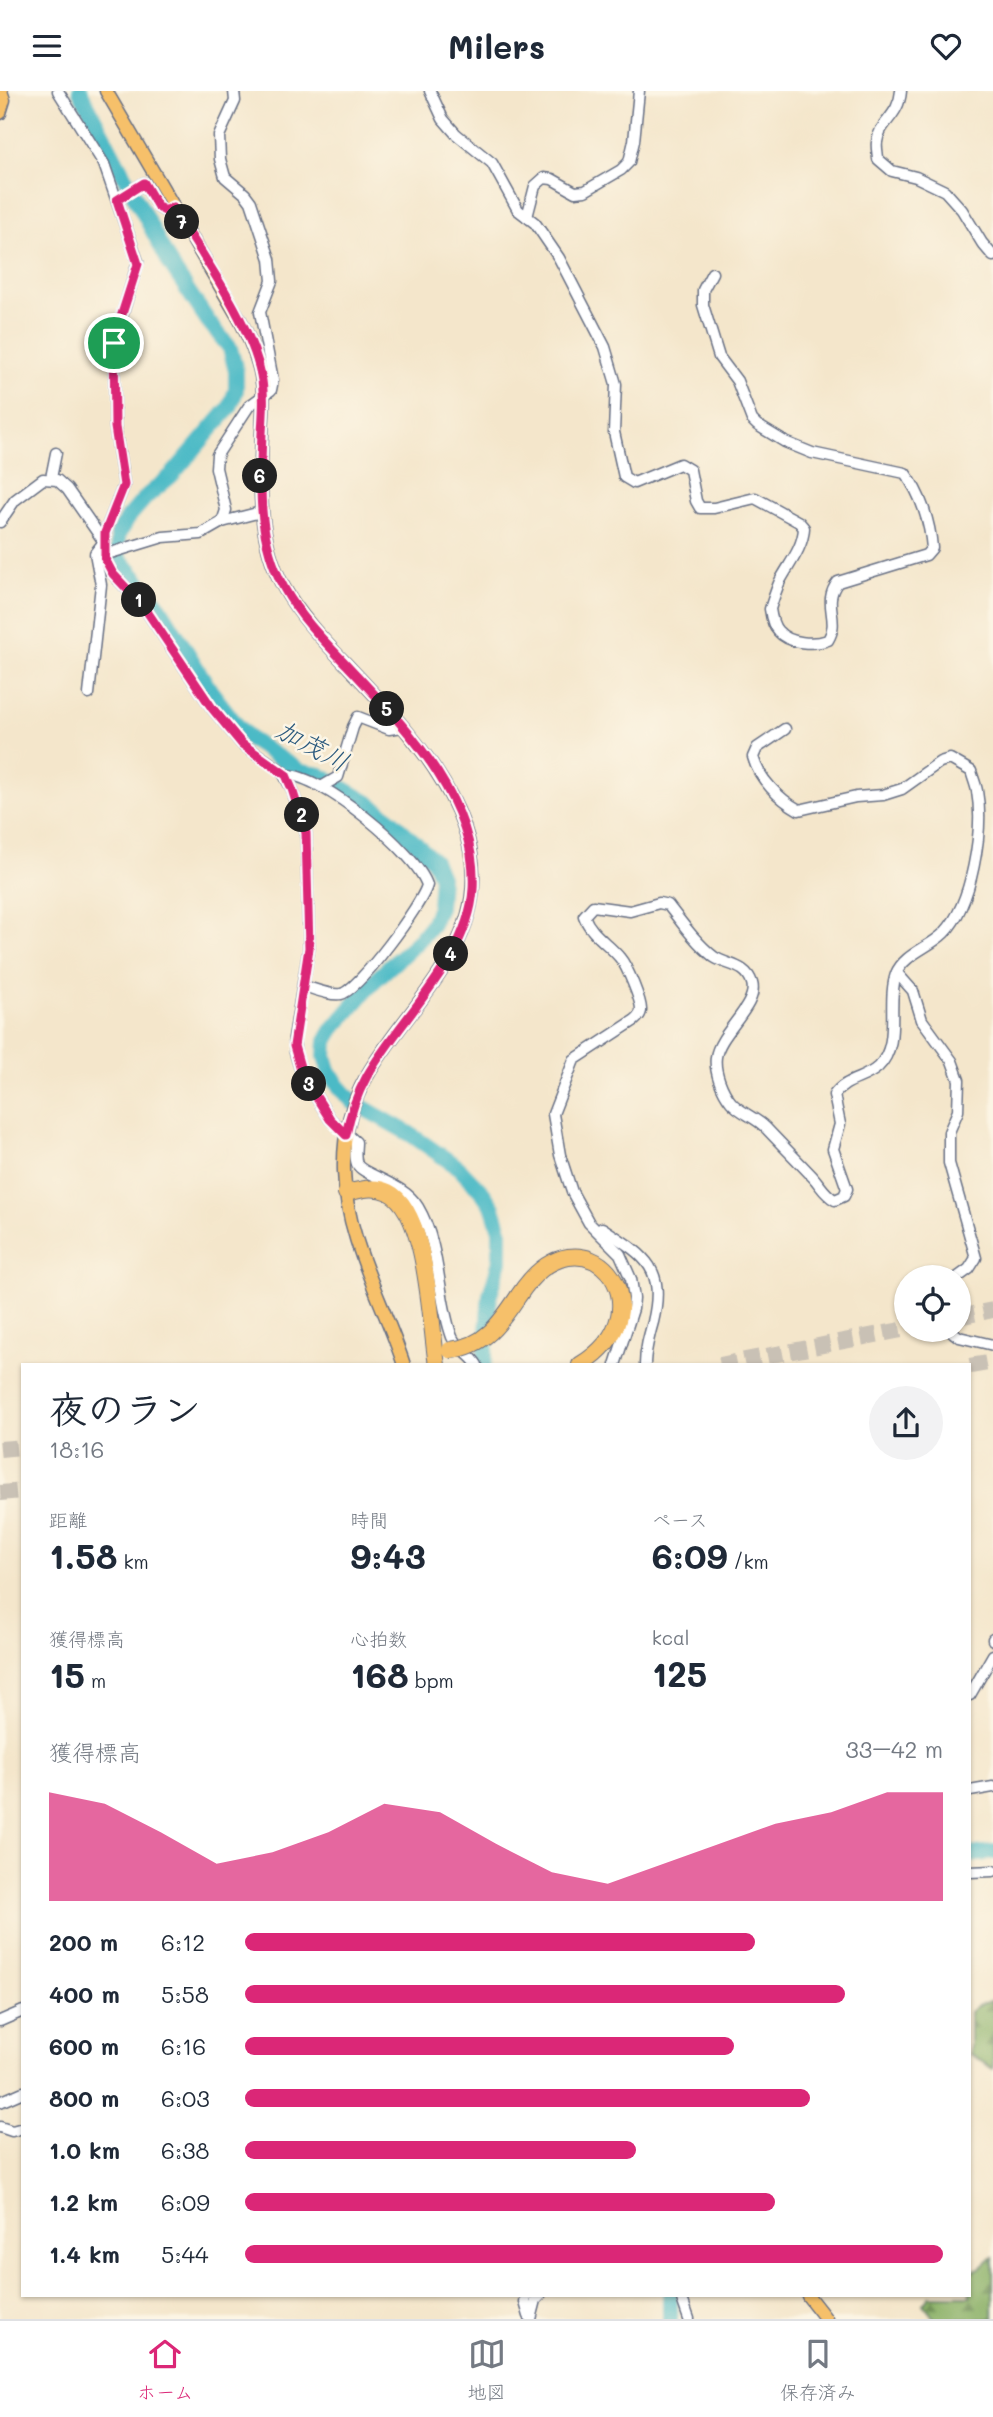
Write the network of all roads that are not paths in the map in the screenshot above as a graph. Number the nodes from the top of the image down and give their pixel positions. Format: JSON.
{"nodes":[{"id":1,"x":1,"y":91,"type":"edge"},
{"id":2,"x":58,"y":91,"type":"edge"},
{"id":3,"x":106,"y":91,"type":"edge"},
{"id":4,"x":234,"y":91,"type":"edge"},
{"id":5,"x":430,"y":91,"type":"edge"},
{"id":6,"x":639,"y":91,"type":"edge"},
{"id":7,"x":901,"y":91,"type":"edge"},
{"id":8,"x":0,"y":113,"type":"edge"},
{"id":9,"x":117,"y":200,"type":"junction"},
{"id":10,"x":173,"y":207,"type":"junction"},
{"id":11,"x":527,"y":216,"type":"junction"},
{"id":12,"x":993,"y":256,"type":"edge"},
{"id":13,"x":712,"y":273,"type":"dead end"},
{"id":14,"x":264,"y":394,"type":"junction"},
{"id":15,"x":56,"y":453,"type":"dead end"},
{"id":16,"x":51,"y":478,"type":"junction"},
{"id":17,"x":261,"y":512,"type":"junction"},
{"id":18,"x":0,"y":522,"type":"edge"},
{"id":19,"x":222,"y":523,"type":"junction"},
{"id":20,"x":104,"y":542,"type":"junction"},
{"id":21,"x":107,"y":555,"type":"junction"},
{"id":22,"x":89,"y":694,"type":"dead end"},
{"id":23,"x":402,"y":727,"type":"junction"},
{"id":24,"x":785,"y":729,"type":"dead end"},
{"id":25,"x":286,"y":775,"type":"junction"},
{"id":26,"x":321,"y":787,"type":"junction"},
{"id":27,"x":897,"y":973,"type":"junction"},
{"id":28,"x":304,"y":986,"type":"junction"},
{"id":29,"x":346,"y":1135,"type":"junction"},
{"id":30,"x":345,"y":1193,"type":"junction"},
{"id":31,"x":585,"y":1217,"type":"junction"},
{"id":32,"x":971,"y":1266,"type":"edge"},
{"id":33,"x":971,"y":1340,"type":"edge"},
{"id":34,"x":993,"y":1345,"type":"edge"},
{"id":35,"x":442,"y":1348,"type":"junction"},
{"id":36,"x":403,"y":1363,"type":"edge"},
{"id":37,"x":437,"y":1363,"type":"edge"},
{"id":38,"x":476,"y":1363,"type":"edge"},
{"id":39,"x":582,"y":1363,"type":"edge"},
{"id":40,"x":616,"y":1363,"type":"edge"},
{"id":41,"x":645,"y":1363,"type":"edge"},
{"id":42,"x":993,"y":1655,"type":"edge"},
{"id":43,"x":971,"y":1693,"type":"edge"},
{"id":44,"x":993,"y":1787,"type":"edge"},
{"id":45,"x":971,"y":1791,"type":"edge"},
{"id":46,"x":993,"y":1871,"type":"edge"},
{"id":47,"x":971,"y":1872,"type":"edge"},
{"id":48,"x":21,"y":2012,"type":"edge"},
{"id":49,"x":0,"y":2021,"type":"edge"},
{"id":50,"x":21,"y":2093,"type":"edge"},
{"id":51,"x":0,"y":2102,"type":"edge"},
{"id":52,"x":0,"y":2127,"type":"edge"},
{"id":53,"x":21,"y":2129,"type":"edge"},
{"id":54,"x":526,"y":2297,"type":"edge"},
{"id":55,"x":539,"y":2297,"type":"edge"},
{"id":56,"x":681,"y":2297,"type":"edge"},
{"id":57,"x":809,"y":2297,"type":"edge"},
{"id":58,"x":530,"y":2319,"type":"edge"},
{"id":59,"x":689,"y":2319,"type":"edge"},
{"id":60,"x":826,"y":2319,"type":"edge"}],
"edges":[{"from":1,"to":8,"type":"main road"},
{"from":2,"to":9,"type":"street"},
{"from":3,"to":10,"type":"main road"},
{"from":4,"to":14,"type":"street"},
{"from":5,"to":11,"type":"street"},
{"from":6,"to":11,"type":"street"},
{"from":7,"to":12,"type":"street"},
{"from":9,"to":10,"type":"street"},
{"from":9,"to":20,"type":"street"},
{"from":10,"to":14,"type":"main road"},
{"from":11,"to":13,"type":"street"},
{"from":14,"to":17,"type":"main road"},
{"from":14,"to":19,"type":"street"},
{"from":15,"to":16,"type":"street"},
{"from":16,"to":18,"type":"street"},
{"from":16,"to":20,"type":"street"},
{"from":17,"to":19,"type":"street"},
{"from":17,"to":23,"type":"main road"},
{"from":19,"to":21,"type":"street"},
{"from":20,"to":21,"type":"street"},
{"from":20,"to":22,"type":"street"},
{"from":21,"to":25,"type":"street"},
{"from":23,"to":26,"type":"street"},
{"from":23,"to":29,"type":"main road"},
{"from":24,"to":27,"type":"street"},
{"from":25,"to":26,"type":"street"},
{"from":25,"to":28,"type":"street"},
{"from":26,"to":28,"type":"street"},
{"from":27,"to":31,"type":"street"},
{"from":27,"to":32,"type":"street"},
{"from":28,"to":29,"type":"street"},
{"from":29,"to":30,"type":"main road"},
{"from":29,"to":38,"type":"street"},
{"from":30,"to":35,"type":"highway"},
{"from":30,"to":36,"type":"main road"},
{"from":31,"to":40,"type":"street"},
{"from":31,"to":41,"type":"street"},
{"from":33,"to":34,"type":"street"},
{"from":35,"to":37,"type":"highway"},
{"from":35,"to":39,"type":"highway","bridge":true},
{"from":42,"to":43,"type":"street"},
{"from":44,"to":45,"type":"street"},
{"from":46,"to":47,"type":"street"},
{"from":48,"to":49,"type":"street"},
{"from":50,"to":51,"type":"street"},
{"from":52,"to":53,"type":"street"},
{"from":54,"to":58,"type":"street"},
{"from":55,"to":58,"type":"street"},
{"from":56,"to":59,"type":"street"},
{"from":57,"to":60,"type":"main road"}]}
